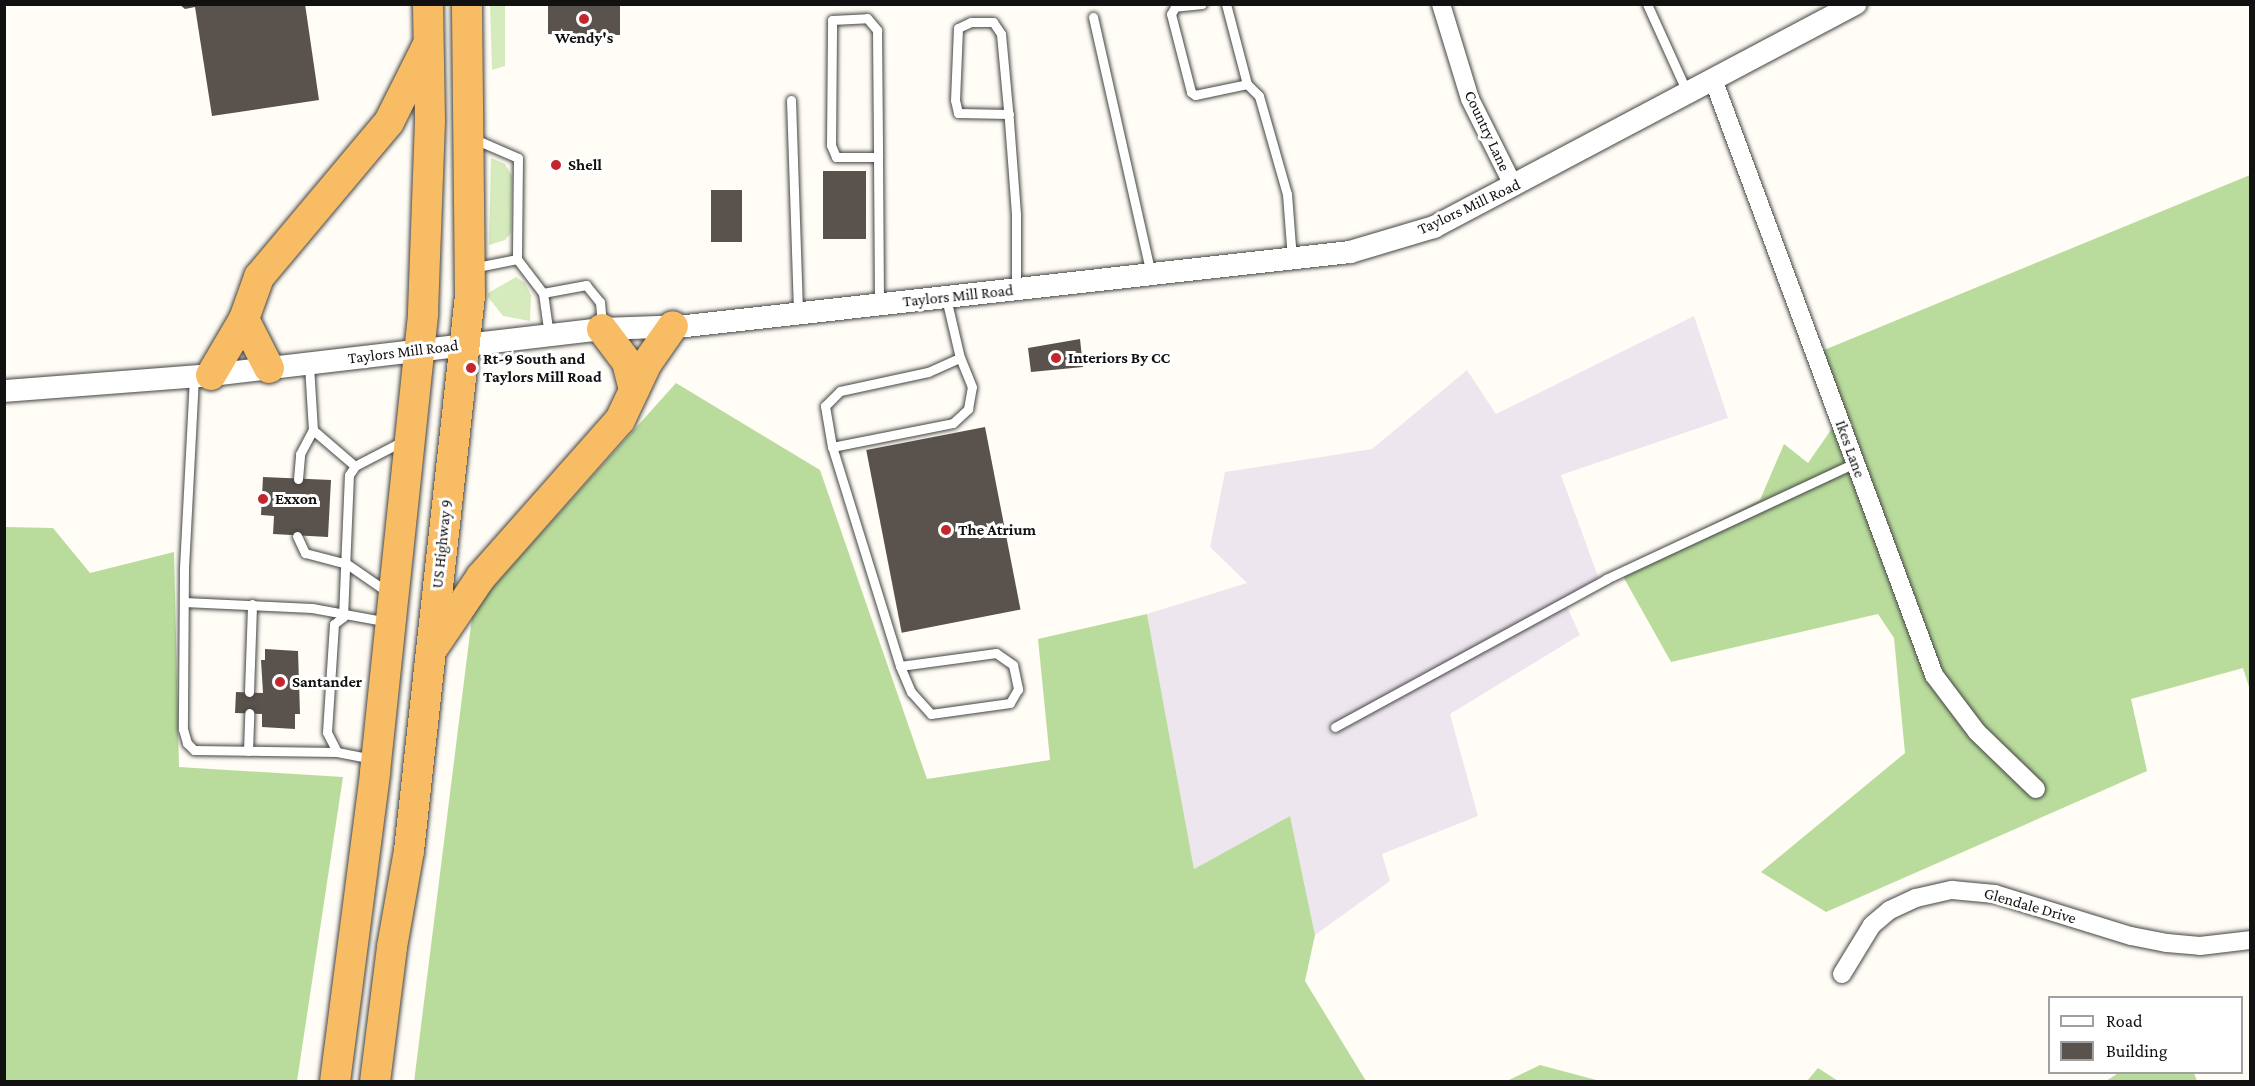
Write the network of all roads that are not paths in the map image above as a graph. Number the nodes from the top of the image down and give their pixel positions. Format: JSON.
{"nodes":[{"id":1,"x":429,"y":4,"type":"edge"},
{"id":2,"x":467,"y":4,"type":"edge"},
{"id":3,"x":1202,"y":4,"type":"edge"},
{"id":4,"x":1226,"y":4,"type":"edge"},
{"id":5,"x":1440,"y":4,"type":"edge"},
{"id":6,"x":1647,"y":4,"type":"edge"},
{"id":7,"x":1856,"y":4,"type":"edge"},
{"id":8,"x":1093,"y":17,"type":"dead end"},
{"id":9,"x":429,"y":40,"type":"junction"},
{"id":10,"x":1713,"y":80,"type":"junction"},
{"id":11,"x":1247,"y":84,"type":"junction"},
{"id":12,"x":1687,"y":92,"type":"junction"},
{"id":13,"x":791,"y":100,"type":"dead end"},
{"id":14,"x":1009,"y":114,"type":"junction"},
{"id":15,"x":470,"y":136,"type":"junction"},
{"id":16,"x":878,"y":157,"type":"junction"},
{"id":17,"x":1514,"y":187,"type":"junction"},
{"id":18,"x":517,"y":259,"type":"junction"},
{"id":19,"x":1292,"y":261,"type":"junction"},
{"id":20,"x":470,"y":268,"type":"junction"},
{"id":21,"x":1152,"y":276,"type":"junction"},
{"id":22,"x":1016,"y":290,"type":"junction"},
{"id":23,"x":543,"y":293,"type":"junction"},
{"id":24,"x":946,"y":298,"type":"junction"},
{"id":25,"x":879,"y":305,"type":"junction"},
{"id":26,"x":798,"y":313,"type":"junction"},
{"id":27,"x":244,"y":319,"type":"junction"},
{"id":28,"x":673,"y":326,"type":"junction"},
{"id":29,"x":602,"y":329,"type":"junction"},
{"id":30,"x":549,"y":335,"type":"junction"},
{"id":31,"x":465,"y":344,"type":"junction"},
{"id":32,"x":416,"y":350,"type":"junction"},
{"id":33,"x":960,"y":358,"type":"junction"},
{"id":34,"x":309,"y":363,"type":"junction"},
{"id":35,"x":269,"y":368,"type":"junction"},
{"id":36,"x":202,"y":376,"type":"junction"},
{"id":37,"x":634,"y":390,"type":"junction"},
{"id":38,"x":4,"y":391,"type":"edge"},
{"id":39,"x":313,"y":430,"type":"junction"},
{"id":40,"x":408,"y":438,"type":"junction"},
{"id":41,"x":832,"y":447,"type":"junction"},
{"id":42,"x":1855,"y":463,"type":"junction"},
{"id":43,"x":355,"y":466,"type":"junction"},
{"id":44,"x":298,"y":479,"type":"dead end"},
{"id":45,"x":297,"y":536,"type":"dead end"},
{"id":46,"x":347,"y":564,"type":"junction"},
{"id":47,"x":184,"y":602,"type":"junction"},
{"id":48,"x":252,"y":604,"type":"junction"},
{"id":49,"x":392,"y":609,"type":"junction"},
{"id":50,"x":343,"y":617,"type":"junction"},
{"id":51,"x":434,"y":647,"type":"junction"},
{"id":52,"x":900,"y":666,"type":"junction"},
{"id":53,"x":249,"y":692,"type":"dead end"},
{"id":54,"x":249,"y":713,"type":"dead end"},
{"id":55,"x":1335,"y":727,"type":"dead end"},
{"id":56,"x":248,"y":751,"type":"junction"},
{"id":57,"x":337,"y":752,"type":"junction"},
{"id":58,"x":376,"y":760,"type":"junction"},
{"id":59,"x":2036,"y":789,"type":"dead end"},
{"id":60,"x":2250,"y":940,"type":"edge"},
{"id":61,"x":1842,"y":974,"type":"dead end"},
{"id":62,"x":335,"y":1082,"type":"edge"},
{"id":63,"x":375,"y":1082,"type":"edge"}],
"edges":[{"from":1,"to":9,"type":"highway"},
{"from":2,"to":15,"type":"highway","name":"US Highway 9"},
{"from":3,"to":11,"type":"lane"},
{"from":4,"to":11,"type":"lane"},
{"from":5,"to":17,"type":"street","name":"Country Lane"},
{"from":6,"to":12,"type":"lane"},
{"from":7,"to":10,"type":"street","name":"Taylors Mill Road"},
{"from":8,"to":21,"type":"lane"},
{"from":9,"to":27,"type":"highway"},
{"from":9,"to":32,"type":"highway"},
{"from":10,"to":12,"type":"street","name":"Taylors Mill Road"},
{"from":10,"to":42,"type":"street","name":"Ikes Lane"},
{"from":11,"to":19,"type":"lane"},
{"from":12,"to":17,"type":"street","name":"Taylors Mill Road"},
{"from":13,"to":26,"type":"lane"},
{"from":14,"to":14,"type":"lane"},
{"from":14,"to":22,"type":"lane"},
{"from":15,"to":18,"type":"lane"},
{"from":15,"to":20,"type":"highway","name":"US Highway 9"},
{"from":16,"to":16,"type":"lane"},
{"from":16,"to":25,"type":"lane"},
{"from":17,"to":19,"type":"street","name":"Taylors Mill Road"},
{"from":18,"to":20,"type":"lane"},
{"from":18,"to":23,"type":"lane"},
{"from":19,"to":21,"type":"street","name":"Taylors Mill Road"},
{"from":20,"to":31,"type":"highway","name":"US Highway 9"},
{"from":21,"to":22,"type":"street","name":"Taylors Mill Road"},
{"from":22,"to":24,"type":"street","name":"Taylors Mill Road"},
{"from":23,"to":29,"type":"lane"},
{"from":23,"to":30,"type":"lane"},
{"from":24,"to":25,"type":"street","name":"Taylors Mill Road"},
{"from":24,"to":33,"type":"lane"},
{"from":25,"to":26,"type":"street","name":"Taylors Mill Road"},
{"from":26,"to":28,"type":"street","name":"Taylors Mill Road"},
{"from":27,"to":35,"type":"highway"},
{"from":27,"to":36,"type":"highway"},
{"from":28,"to":29,"type":"street","name":"Taylors Mill Road"},
{"from":28,"to":37,"type":"highway"},
{"from":29,"to":30,"type":"street","name":"Taylors Mill Road"},
{"from":29,"to":37,"type":"highway"},
{"from":30,"to":31,"type":"street","name":"Taylors Mill Road"},
{"from":31,"to":32,"type":"street","name":"Taylors Mill Road"},
{"from":31,"to":51,"type":"highway","name":"US Highway 9"},
{"from":32,"to":34,"type":"street","name":"Taylors Mill Road"},
{"from":32,"to":40,"type":"highway"},
{"from":33,"to":41,"type":"lane"},
{"from":33,"to":41,"type":"lane"},
{"from":34,"to":35,"type":"street","name":"Taylors Mill Road"},
{"from":34,"to":39,"type":"lane"},
{"from":35,"to":36,"type":"street","name":"Taylors Mill Road"},
{"from":36,"to":38,"type":"street","name":"Taylors Mill Road"},
{"from":36,"to":47,"type":"lane"},
{"from":37,"to":51,"type":"highway"},
{"from":39,"to":43,"type":"lane"},
{"from":39,"to":44,"type":"lane"},
{"from":40,"to":43,"type":"lane"},
{"from":40,"to":49,"type":"highway"},
{"from":41,"to":52,"type":"lane"},
{"from":42,"to":55,"type":"lane"},
{"from":42,"to":59,"type":"street","name":"Ikes Lane"},
{"from":43,"to":46,"type":"lane"},
{"from":45,"to":46,"type":"lane"},
{"from":46,"to":49,"type":"lane"},
{"from":46,"to":50,"type":"lane"},
{"from":47,"to":48,"type":"lane"},
{"from":47,"to":56,"type":"lane"},
{"from":48,"to":50,"type":"lane"},
{"from":48,"to":53,"type":"lane"},
{"from":49,"to":50,"type":"lane"},
{"from":49,"to":58,"type":"highway"},
{"from":50,"to":57,"type":"lane"},
{"from":51,"to":63,"type":"highway","name":"US Highway 9"},
{"from":52,"to":52,"type":"lane"},
{"from":54,"to":56,"type":"lane"},
{"from":56,"to":57,"type":"lane"},
{"from":57,"to":58,"type":"lane"},
{"from":58,"to":62,"type":"highway"},
{"from":60,"to":61,"type":"street","name":"Glendale Drive"}]}
